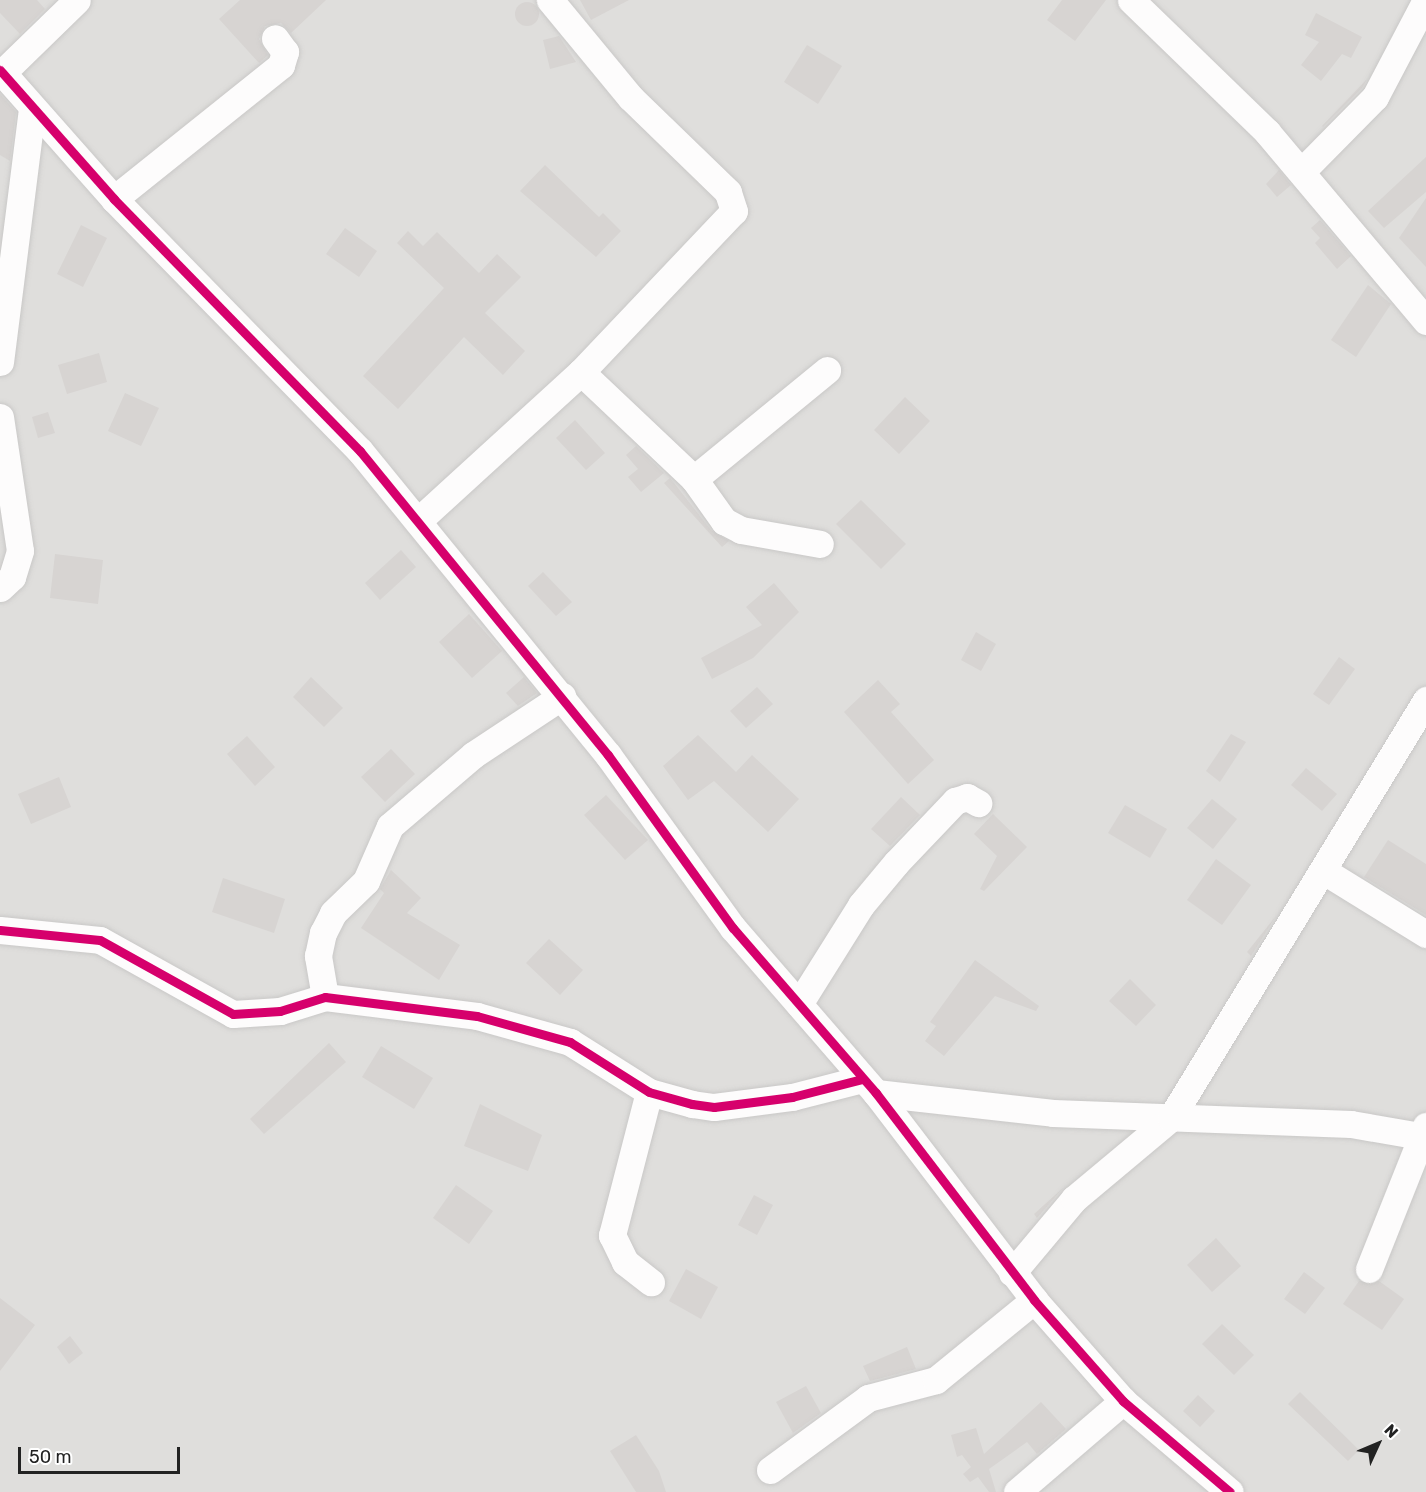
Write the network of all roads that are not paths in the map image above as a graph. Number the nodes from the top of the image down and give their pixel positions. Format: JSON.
{"nodes":[{"id":1,"x":76,"y":0,"type":"edge"},
{"id":2,"x":550,"y":0,"type":"edge"},
{"id":3,"x":1131,"y":0,"type":"edge"},
{"id":4,"x":1426,"y":0,"type":"edge"},
{"id":5,"x":1158,"y":9,"type":"edge"},
{"id":6,"x":275,"y":38,"type":"dead end"},
{"id":7,"x":1,"y":73,"type":"edge"},
{"id":8,"x":32,"y":110,"type":"junction"},
{"id":9,"x":1302,"y":171,"type":"junction"},
{"id":10,"x":114,"y":199,"type":"junction"},
{"id":11,"x":1426,"y":321,"type":"edge"},
{"id":12,"x":1,"y":354,"type":"edge"},
{"id":13,"x":827,"y":370,"type":"dead end"},
{"id":14,"x":581,"y":372,"type":"junction"},
{"id":15,"x":0,"y":417,"type":"edge"},
{"id":16,"x":694,"y":479,"type":"junction"},
{"id":17,"x":419,"y":520,"type":"junction"},
{"id":18,"x":820,"y":544,"type":"dead end"},
{"id":19,"x":0,"y":588,"type":"edge"},
{"id":20,"x":562,"y":696,"type":"junction"},
{"id":21,"x":1426,"y":700,"type":"edge"},
{"id":22,"x":978,"y":802,"type":"dead end"},
{"id":23,"x":1324,"y":871,"type":"junction"},
{"id":24,"x":0,"y":930,"type":"edge"},
{"id":25,"x":1426,"y":934,"type":"edge"},
{"id":26,"x":325,"y":997,"type":"junction"},
{"id":27,"x":799,"y":1004,"type":"junction"},
{"id":28,"x":843,"y":1055,"type":"junction"},
{"id":29,"x":869,"y":1086,"type":"junction"},
{"id":30,"x":823,"y":1090,"type":"junction"},
{"id":31,"x":649,"y":1092,"type":"junction"},
{"id":32,"x":1171,"y":1118,"type":"junction"},
{"id":33,"x":1424,"y":1133,"type":"edge"},
{"id":34,"x":1369,"y":1269,"type":"dead end"},
{"id":35,"x":1012,"y":1273,"type":"junction"},
{"id":36,"x":651,"y":1282,"type":"dead end"},
{"id":37,"x":1034,"y":1300,"type":"junction"},
{"id":38,"x":1123,"y":1401,"type":"junction"},
{"id":39,"x":770,"y":1470,"type":"dead end"},
{"id":40,"x":1017,"y":1492,"type":"edge"},
{"id":41,"x":1230,"y":1492,"type":"edge"}],
"edges":[{"from":1,"to":7,"type":"street"},
{"from":2,"to":14,"type":"street"},
{"from":3,"to":5,"type":"street"},
{"from":4,"to":9,"type":"street"},
{"from":5,"to":9,"type":"street"},
{"from":6,"to":10,"type":"street"},
{"from":7,"to":8,"type":"street"},
{"from":8,"to":10,"type":"street"},
{"from":8,"to":12,"type":"street"},
{"from":9,"to":11,"type":"street"},
{"from":10,"to":17,"type":"street"},
{"from":13,"to":16,"type":"street"},
{"from":14,"to":16,"type":"street"},
{"from":14,"to":17,"type":"street"},
{"from":15,"to":19,"type":"street"},
{"from":16,"to":18,"type":"street"},
{"from":17,"to":20,"type":"street"},
{"from":20,"to":26,"type":"street"},
{"from":20,"to":27,"type":"street"},
{"from":21,"to":23,"type":"street"},
{"from":22,"to":27,"type":"street"},
{"from":23,"to":25,"type":"street"},
{"from":23,"to":32,"type":"street"},
{"from":24,"to":26,"type":"street"},
{"from":26,"to":31,"type":"street"},
{"from":27,"to":28,"type":"street"},
{"from":28,"to":29,"type":"street"},
{"from":28,"to":30,"type":"street"},
{"from":29,"to":30,"type":"street"},
{"from":29,"to":32,"type":"street"},
{"from":29,"to":35,"type":"street"},
{"from":30,"to":31,"type":"street"},
{"from":31,"to":36,"type":"street"},
{"from":32,"to":33,"type":"street"},
{"from":32,"to":35,"type":"street"},
{"from":33,"to":34,"type":"street"},
{"from":35,"to":37,"type":"street"},
{"from":37,"to":38,"type":"street"},
{"from":37,"to":39,"type":"street"},
{"from":38,"to":40,"type":"street"},
{"from":38,"to":41,"type":"street"}]}
